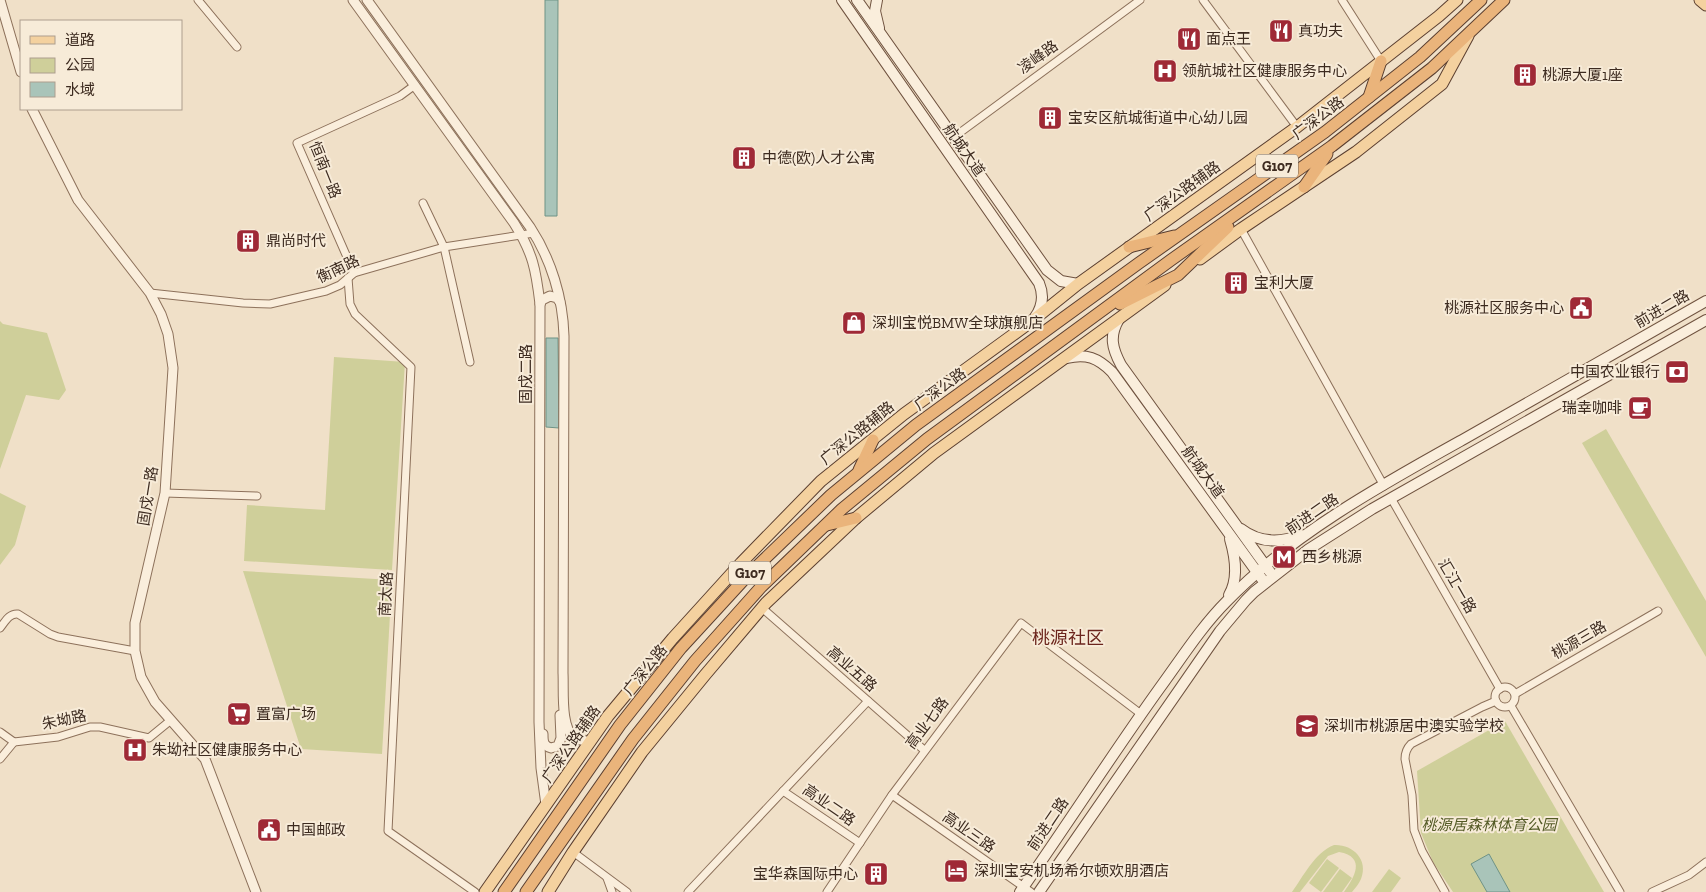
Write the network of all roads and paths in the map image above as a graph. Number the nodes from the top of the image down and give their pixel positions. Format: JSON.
{"nodes":[{"id":1,"x":0,"y":0,"type":"edge"},
{"id":2,"x":198,"y":0,"type":"edge"},
{"id":3,"x":353,"y":0,"type":"edge"},
{"id":4,"x":367,"y":0,"type":"edge"},
{"id":5,"x":857,"y":0,"type":"edge"},
{"id":6,"x":877,"y":0,"type":"edge"},
{"id":7,"x":1140,"y":0,"type":"edge"},
{"id":8,"x":1203,"y":0,"type":"edge"},
{"id":9,"x":1342,"y":0,"type":"edge"},
{"id":10,"x":1457,"y":0,"type":"edge"},
{"id":11,"x":1481,"y":0,"type":"edge"},
{"id":12,"x":1504,"y":0,"type":"edge"},
{"id":13,"x":1700,"y":0,"type":"edge"},
{"id":14,"x":844,"y":3,"type":"edge"},
{"id":15,"x":1706,"y":5,"type":"edge"},
{"id":16,"x":1470,"y":33,"type":"junction"},
{"id":17,"x":884,"y":38,"type":"junction"},
{"id":18,"x":237,"y":46,"type":"dead end"},
{"id":19,"x":1381,"y":61,"type":"junction"},
{"id":20,"x":20,"y":69,"type":"edge"},
{"id":21,"x":415,"y":85,"type":"junction"},
{"id":22,"x":1368,"y":98,"type":"junction"},
{"id":23,"x":33,"y":110,"type":"edge"},
{"id":24,"x":1297,"y":127,"type":"junction"},
{"id":25,"x":954,"y":137,"type":"junction"},
{"id":26,"x":1332,"y":146,"type":"junction"},
{"id":27,"x":1304,"y":187,"type":"junction"},
{"id":28,"x":423,"y":202,"type":"dead end"},
{"id":29,"x":1251,"y":204,"type":"junction"},
{"id":30,"x":1241,"y":229,"type":"junction"},
{"id":31,"x":1021,"y":232,"type":"junction"},
{"id":32,"x":534,"y":233,"type":"junction"},
{"id":33,"x":521,"y":234,"type":"junction"},
{"id":34,"x":1180,"y":234,"type":"junction"},
{"id":35,"x":1010,"y":241,"type":"junction"},
{"id":36,"x":444,"y":247,"type":"junction"},
{"id":37,"x":1129,"y":247,"type":"junction"},
{"id":38,"x":1178,"y":275,"type":"junction"},
{"id":39,"x":351,"y":276,"type":"junction"},
{"id":40,"x":1078,"y":284,"type":"junction"},
{"id":41,"x":150,"y":293,"type":"junction"},
{"id":42,"x":1706,"y":301,"type":"edge"},
{"id":43,"x":561,"y":302,"type":"junction"},
{"id":44,"x":540,"y":304,"type":"junction"},
{"id":45,"x":1092,"y":319,"type":"junction"},
{"id":46,"x":1119,"y":319,"type":"junction"},
{"id":47,"x":1706,"y":320,"type":"edge"},
{"id":48,"x":1032,"y":321,"type":"junction"},
{"id":49,"x":1067,"y":358,"type":"junction"},
{"id":50,"x":470,"y":362,"type":"dead end"},
{"id":51,"x":873,"y":440,"type":"junction"},
{"id":52,"x":857,"y":474,"type":"junction"},
{"id":53,"x":1384,"y":486,"type":"junction"},
{"id":54,"x":165,"y":493,"type":"junction"},
{"id":55,"x":257,"y":496,"type":"dead end"},
{"id":56,"x":1391,"y":498,"type":"junction"},
{"id":57,"x":856,"y":518,"type":"junction"},
{"id":58,"x":826,"y":525,"type":"junction"},
{"id":59,"x":1230,"y":526,"type":"junction"},
{"id":60,"x":1313,"y":530,"type":"junction"},
{"id":61,"x":1262,"y":570,"type":"junction"},
{"id":62,"x":1269,"y":580,"type":"junction"},
{"id":63,"x":1225,"y":602,"type":"junction"},
{"id":64,"x":762,"y":608,"type":"junction"},
{"id":65,"x":1658,"y":611,"type":"dead end"},
{"id":66,"x":0,"y":628,"type":"edge"},
{"id":67,"x":135,"y":651,"type":"junction"},
{"id":68,"x":563,"y":673,"type":"junction"},
{"id":69,"x":539,"y":674,"type":"junction"},
{"id":70,"x":1500,"y":689,"type":"junction"},
{"id":71,"x":1515,"y":694,"type":"junction"},
{"id":72,"x":868,"y":701,"type":"junction"},
{"id":73,"x":1496,"y":701,"type":"junction"},
{"id":74,"x":1511,"y":706,"type":"junction"},
{"id":75,"x":1141,"y":714,"type":"junction"},
{"id":76,"x":170,"y":720,"type":"junction"},
{"id":77,"x":0,"y":732,"type":"edge"},
{"id":78,"x":591,"y":740,"type":"junction"},
{"id":79,"x":14,"y":742,"type":"junction"},
{"id":80,"x":924,"y":750,"type":"junction"},
{"id":81,"x":0,"y":759,"type":"edge"},
{"id":82,"x":783,"y":791,"type":"junction"},
{"id":83,"x":892,"y":795,"type":"junction"},
{"id":84,"x":546,"y":805,"type":"junction"},
{"id":85,"x":860,"y":843,"type":"junction"},
{"id":86,"x":573,"y":852,"type":"junction"},
{"id":87,"x":1706,"y":862,"type":"edge"},
{"id":88,"x":607,"y":877,"type":"junction"},
{"id":89,"x":1025,"y":890,"type":"edge"},
{"id":90,"x":256,"y":892,"type":"edge"},
{"id":91,"x":475,"y":892,"type":"edge"},
{"id":92,"x":485,"y":892,"type":"edge"},
{"id":93,"x":504,"y":892,"type":"edge"},
{"id":94,"x":526,"y":892,"type":"edge"},
{"id":95,"x":548,"y":892,"type":"edge"},
{"id":96,"x":612,"y":892,"type":"edge"},
{"id":97,"x":627,"y":892,"type":"edge"},
{"id":98,"x":688,"y":892,"type":"edge"},
{"id":99,"x":827,"y":892,"type":"edge"},
{"id":100,"x":1039,"y":892,"type":"edge"},
{"id":101,"x":1445,"y":892,"type":"edge"},
{"id":102,"x":1620,"y":892,"type":"edge"},
{"id":103,"x":1652,"y":892,"type":"edge"}],
"edges":[{"from":1,"to":20,"type":"street"},
{"from":2,"to":18,"type":"street"},
{"from":3,"to":21,"type":"street","name":"固戍二路"},
{"from":4,"to":32,"type":"street"},
{"from":5,"to":14,"type":"street"},
{"from":5,"to":17,"type":"main road","name":"航城大道"},
{"from":6,"to":17,"type":"main road"},
{"from":7,"to":25,"type":"street","name":"凌峰路"},
{"from":8,"to":24,"type":"street"},
{"from":9,"to":19,"type":"street"},
{"from":10,"to":19,"type":"main road","name":"广深公路辅路"},
{"from":11,"to":22,"type":"highway","name":"广深公路","number":"G107"},
{"from":12,"to":16,"type":"highway","name":"广深公路","number":"G107"},
{"from":13,"to":15,"type":"main road"},
{"from":14,"to":35,"type":"main road","name":"航城大道"},
{"from":16,"to":26,"type":"highway","name":"广深公路","number":"G107"},
{"from":16,"to":27,"type":"main road"},
{"from":17,"to":25,"type":"main road","name":"航城大道"},
{"from":19,"to":22,"type":"highway"},
{"from":19,"to":24,"type":"main road","name":"广深公路辅路"},
{"from":21,"to":33,"type":"street","name":"固戍二路"},
{"from":21,"to":39,"type":"street","name":"恒南一路"},
{"from":22,"to":34,"type":"highway","name":"广深公路","number":"G107"},
{"from":23,"to":41,"type":"street","name":"固戍一路"},
{"from":24,"to":37,"type":"main road","name":"广深公路辅路"},
{"from":25,"to":31,"type":"main road","name":"航城大道"},
{"from":26,"to":27,"type":"highway"},
{"from":26,"to":29,"type":"highway","name":"广深公路","number":"G107"},
{"from":27,"to":30,"type":"main road"},
{"from":28,"to":36,"type":"street"},
{"from":29,"to":38,"type":"highway"},
{"from":29,"to":45,"type":"highway","name":"广深公路","number":"G107"},
{"from":30,"to":38,"type":"main road"},
{"from":30,"to":53,"type":"street"},
{"from":31,"to":35,"type":"main road"},
{"from":31,"to":40,"type":"main road","name":"航城大道"},
{"from":32,"to":33,"type":"street","name":"衡南路"},
{"from":32,"to":43,"type":"street"},
{"from":33,"to":36,"type":"street","name":"衡南路"},
{"from":33,"to":44,"type":"street","name":"固戍二路"},
{"from":34,"to":37,"type":"highway"},
{"from":34,"to":52,"type":"highway","name":"广深公路","number":"G107"},
{"from":35,"to":48,"type":"main road","name":"航城大道"},
{"from":36,"to":39,"type":"street","name":"衡南路"},
{"from":36,"to":50,"type":"street"},
{"from":37,"to":40,"type":"main road","name":"广深公路辅路"},
{"from":38,"to":45,"type":"highway"},
{"from":38,"to":46,"type":"main road"},
{"from":39,"to":41,"type":"street","name":"衡南路"},
{"from":39,"to":91,"type":"street","name":"南太路"},
{"from":40,"to":48,"type":"main road","name":"广深公路辅路"},
{"from":41,"to":54,"type":"street","name":"固戍一路"},
{"from":42,"to":53,"type":"main road","name":"前进二路"},
{"from":43,"to":44,"type":"street"},
{"from":43,"to":68,"type":"street"},
{"from":44,"to":69,"type":"street","name":"固戍二路"},
{"from":45,"to":58,"type":"highway","name":"广深公路","number":"G107"},
{"from":46,"to":49,"type":"main road"},
{"from":46,"to":59,"type":"main road","name":"航城大道"},
{"from":47,"to":56,"type":"main road","name":"前进二路"},
{"from":48,"to":51,"type":"main road","name":"广深公路辅路"},
{"from":49,"to":57,"type":"main road"},
{"from":49,"to":59,"type":"main road","name":"航城大道"},
{"from":51,"to":52,"type":"highway"},
{"from":51,"to":78,"type":"main road","name":"广深公路辅路"},
{"from":52,"to":93,"type":"highway","name":"广深公路","number":"G107"},
{"from":53,"to":60,"type":"main road","name":"前进二路"},
{"from":54,"to":55,"type":"street"},
{"from":54,"to":67,"type":"street","name":"固戍一路"},
{"from":56,"to":62,"type":"main road","name":"前进二路"},
{"from":56,"to":70,"type":"street","name":"汇江一路"},
{"from":57,"to":58,"type":"highway"},
{"from":57,"to":64,"type":"main road"},
{"from":58,"to":94,"type":"highway","name":"广深公路","number":"G107"},
{"from":59,"to":60,"type":"main road"},
{"from":59,"to":61,"type":"main road","name":"航城大道"},
{"from":59,"to":63,"type":"main road"},
{"from":60,"to":61,"type":"main road","name":"前进二路"},
{"from":61,"to":62,"type":"main road","name":"航城大道"},
{"from":61,"to":63,"type":"main road","name":"前进二路"},
{"from":62,"to":100,"type":"main road","name":"前进二路"},
{"from":63,"to":75,"type":"main road","name":"前进二路"},
{"from":64,"to":72,"type":"street","name":"高业五路"},
{"from":64,"to":86,"type":"main road"},
{"from":65,"to":71,"type":"street","name":"桃源三路"},
{"from":66,"to":67,"type":"street"},
{"from":67,"to":76,"type":"street","name":"固戍一路"},
{"from":68,"to":69,"type":"street"},
{"from":68,"to":78,"type":"street"},
{"from":69,"to":84,"type":"street","name":"固戍二路"},
{"from":70,"to":71,"type":"street"},
{"from":70,"to":73,"type":"street"},
{"from":71,"to":74,"type":"street"},
{"from":72,"to":80,"type":"street","name":"高业五路"},
{"from":72,"to":82,"type":"street"},
{"from":73,"to":74,"type":"street"},
{"from":73,"to":101,"type":"street"},
{"from":74,"to":102,"type":"street"},
{"from":75,"to":80,"type":"street","name":"高业七路"},
{"from":75,"to":89,"type":"main road","name":"前进二路"},
{"from":76,"to":79,"type":"street","name":"朱坳路"},
{"from":76,"to":90,"type":"street","name":"固戍一路"},
{"from":77,"to":79,"type":"street"},
{"from":78,"to":84,"type":"main road","name":"广深公路辅路"},
{"from":79,"to":81,"type":"street"},
{"from":80,"to":83,"type":"street","name":"高业七路"},
{"from":82,"to":85,"type":"street","name":"高业二路"},
{"from":82,"to":98,"type":"street"},
{"from":83,"to":85,"type":"street","name":"高业七路"},
{"from":83,"to":89,"type":"street","name":"高业三路"},
{"from":84,"to":92,"type":"main road","name":"广深公路辅路"},
{"from":85,"to":99,"type":"street","name":"高业七路"},
{"from":86,"to":88,"type":"street"},
{"from":86,"to":95,"type":"main road"},
{"from":87,"to":103,"type":"street"},
{"from":88,"to":96,"type":"street"},
{"from":88,"to":97,"type":"street"}]}
